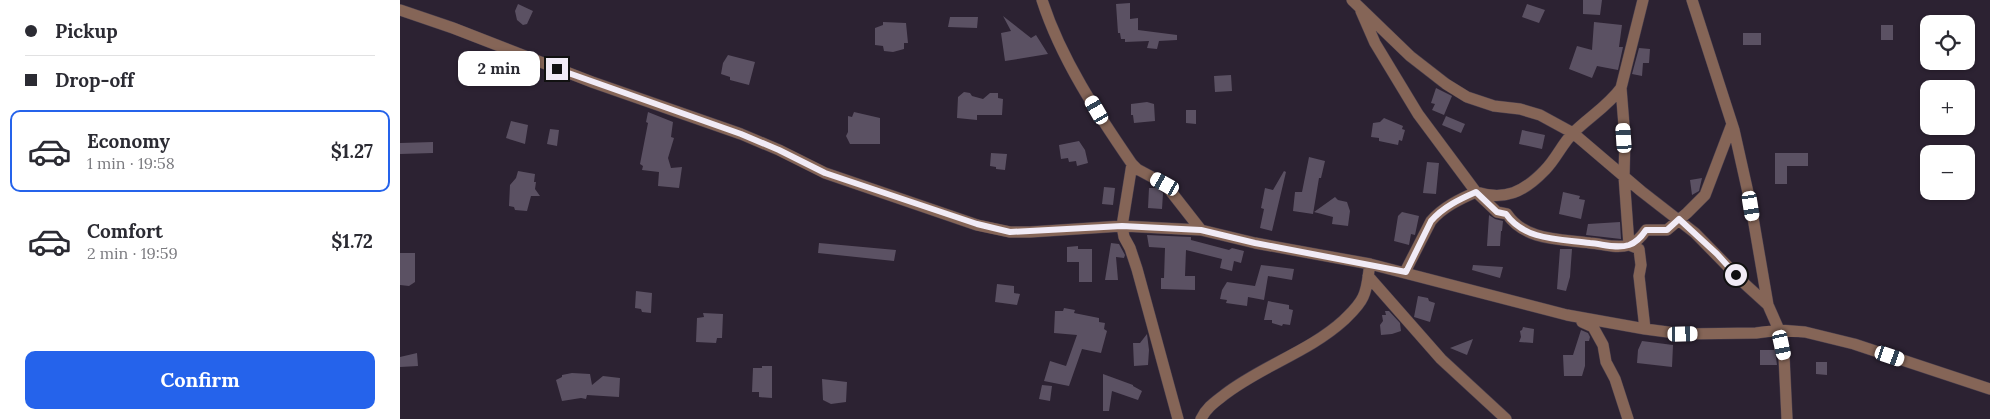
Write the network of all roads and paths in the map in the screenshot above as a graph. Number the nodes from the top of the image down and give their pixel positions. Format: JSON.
{"nodes":[{"id":1,"x":1033,"y":0,"type":"edge"},
{"id":2,"x":1042,"y":0,"type":"edge"},
{"id":3,"x":1352,"y":0,"type":"edge"},
{"id":4,"x":1643,"y":0,"type":"edge"},
{"id":5,"x":1697,"y":2,"type":"edge"},
{"id":6,"x":400,"y":10,"type":"edge"},
{"id":7,"x":1362,"y":11,"type":"junction"},
{"id":8,"x":1047,"y":16,"type":"junction"},
{"id":9,"x":1621,"y":88,"type":"junction"},
{"id":10,"x":1732,"y":124,"type":"junction"},
{"id":11,"x":1573,"y":133,"type":"junction"},
{"id":12,"x":1132,"y":164,"type":"junction"},
{"id":13,"x":1624,"y":176,"type":"junction"},
{"id":14,"x":1476,"y":192,"type":"junction"},
{"id":15,"x":1679,"y":219,"type":"junction"},
{"id":16,"x":1122,"y":226,"type":"junction"},
{"id":17,"x":1201,"y":230,"type":"junction"},
{"id":18,"x":1630,"y":245,"type":"junction"},
{"id":19,"x":1370,"y":264,"type":"junction"},
{"id":20,"x":1406,"y":272,"type":"junction"},
{"id":21,"x":1368,"y":276,"type":"junction"},
{"id":22,"x":1768,"y":304,"type":"junction"},
{"id":23,"x":1567,"y":315,"type":"junction"},
{"id":24,"x":1645,"y":329,"type":"junction"},
{"id":25,"x":1779,"y":330,"type":"junction"},
{"id":26,"x":1990,"y":388,"type":"edge"},
{"id":27,"x":1625,"y":416,"type":"edge"},
{"id":28,"x":1178,"y":419,"type":"edge"},
{"id":29,"x":1201,"y":419,"type":"edge"},
{"id":30,"x":1506,"y":419,"type":"edge"},
{"id":31,"x":1787,"y":419,"type":"edge"}],
"edges":[{"from":1,"to":8,"type":"street"},
{"from":2,"to":8,"type":"street"},
{"from":3,"to":7,"type":"street"},
{"from":4,"to":9,"type":"street"},
{"from":5,"to":10,"type":"street"},
{"from":6,"to":16,"type":"street"},
{"from":7,"to":11,"type":"street"},
{"from":7,"to":14,"type":"street"},
{"from":8,"to":12,"type":"street"},
{"from":9,"to":11,"type":"street"},
{"from":9,"to":13,"type":"street"},
{"from":10,"to":15,"type":"street"},
{"from":10,"to":22,"type":"street"},
{"from":11,"to":13,"type":"street"},
{"from":11,"to":14,"type":"street"},
{"from":12,"to":16,"type":"street"},
{"from":12,"to":17,"type":"street"},
{"from":13,"to":15,"type":"street"},
{"from":13,"to":18,"type":"street"},
{"from":14,"to":18,"type":"street"},
{"from":14,"to":20,"type":"street"},
{"from":15,"to":18,"type":"street"},
{"from":15,"to":22,"type":"street"},
{"from":16,"to":17,"type":"street"},
{"from":16,"to":28,"type":"street"},
{"from":17,"to":19,"type":"street"},
{"from":18,"to":24,"type":"street"},
{"from":19,"to":20,"type":"street"},
{"from":19,"to":21,"type":"street"},
{"from":20,"to":23,"type":"street"},
{"from":21,"to":29,"type":"street"},
{"from":21,"to":30,"type":"street"},
{"from":22,"to":25,"type":"street"},
{"from":23,"to":24,"type":"street"},
{"from":23,"to":27,"type":"street"},
{"from":24,"to":25,"type":"street"},
{"from":25,"to":26,"type":"street"},
{"from":25,"to":31,"type":"street"}]}
